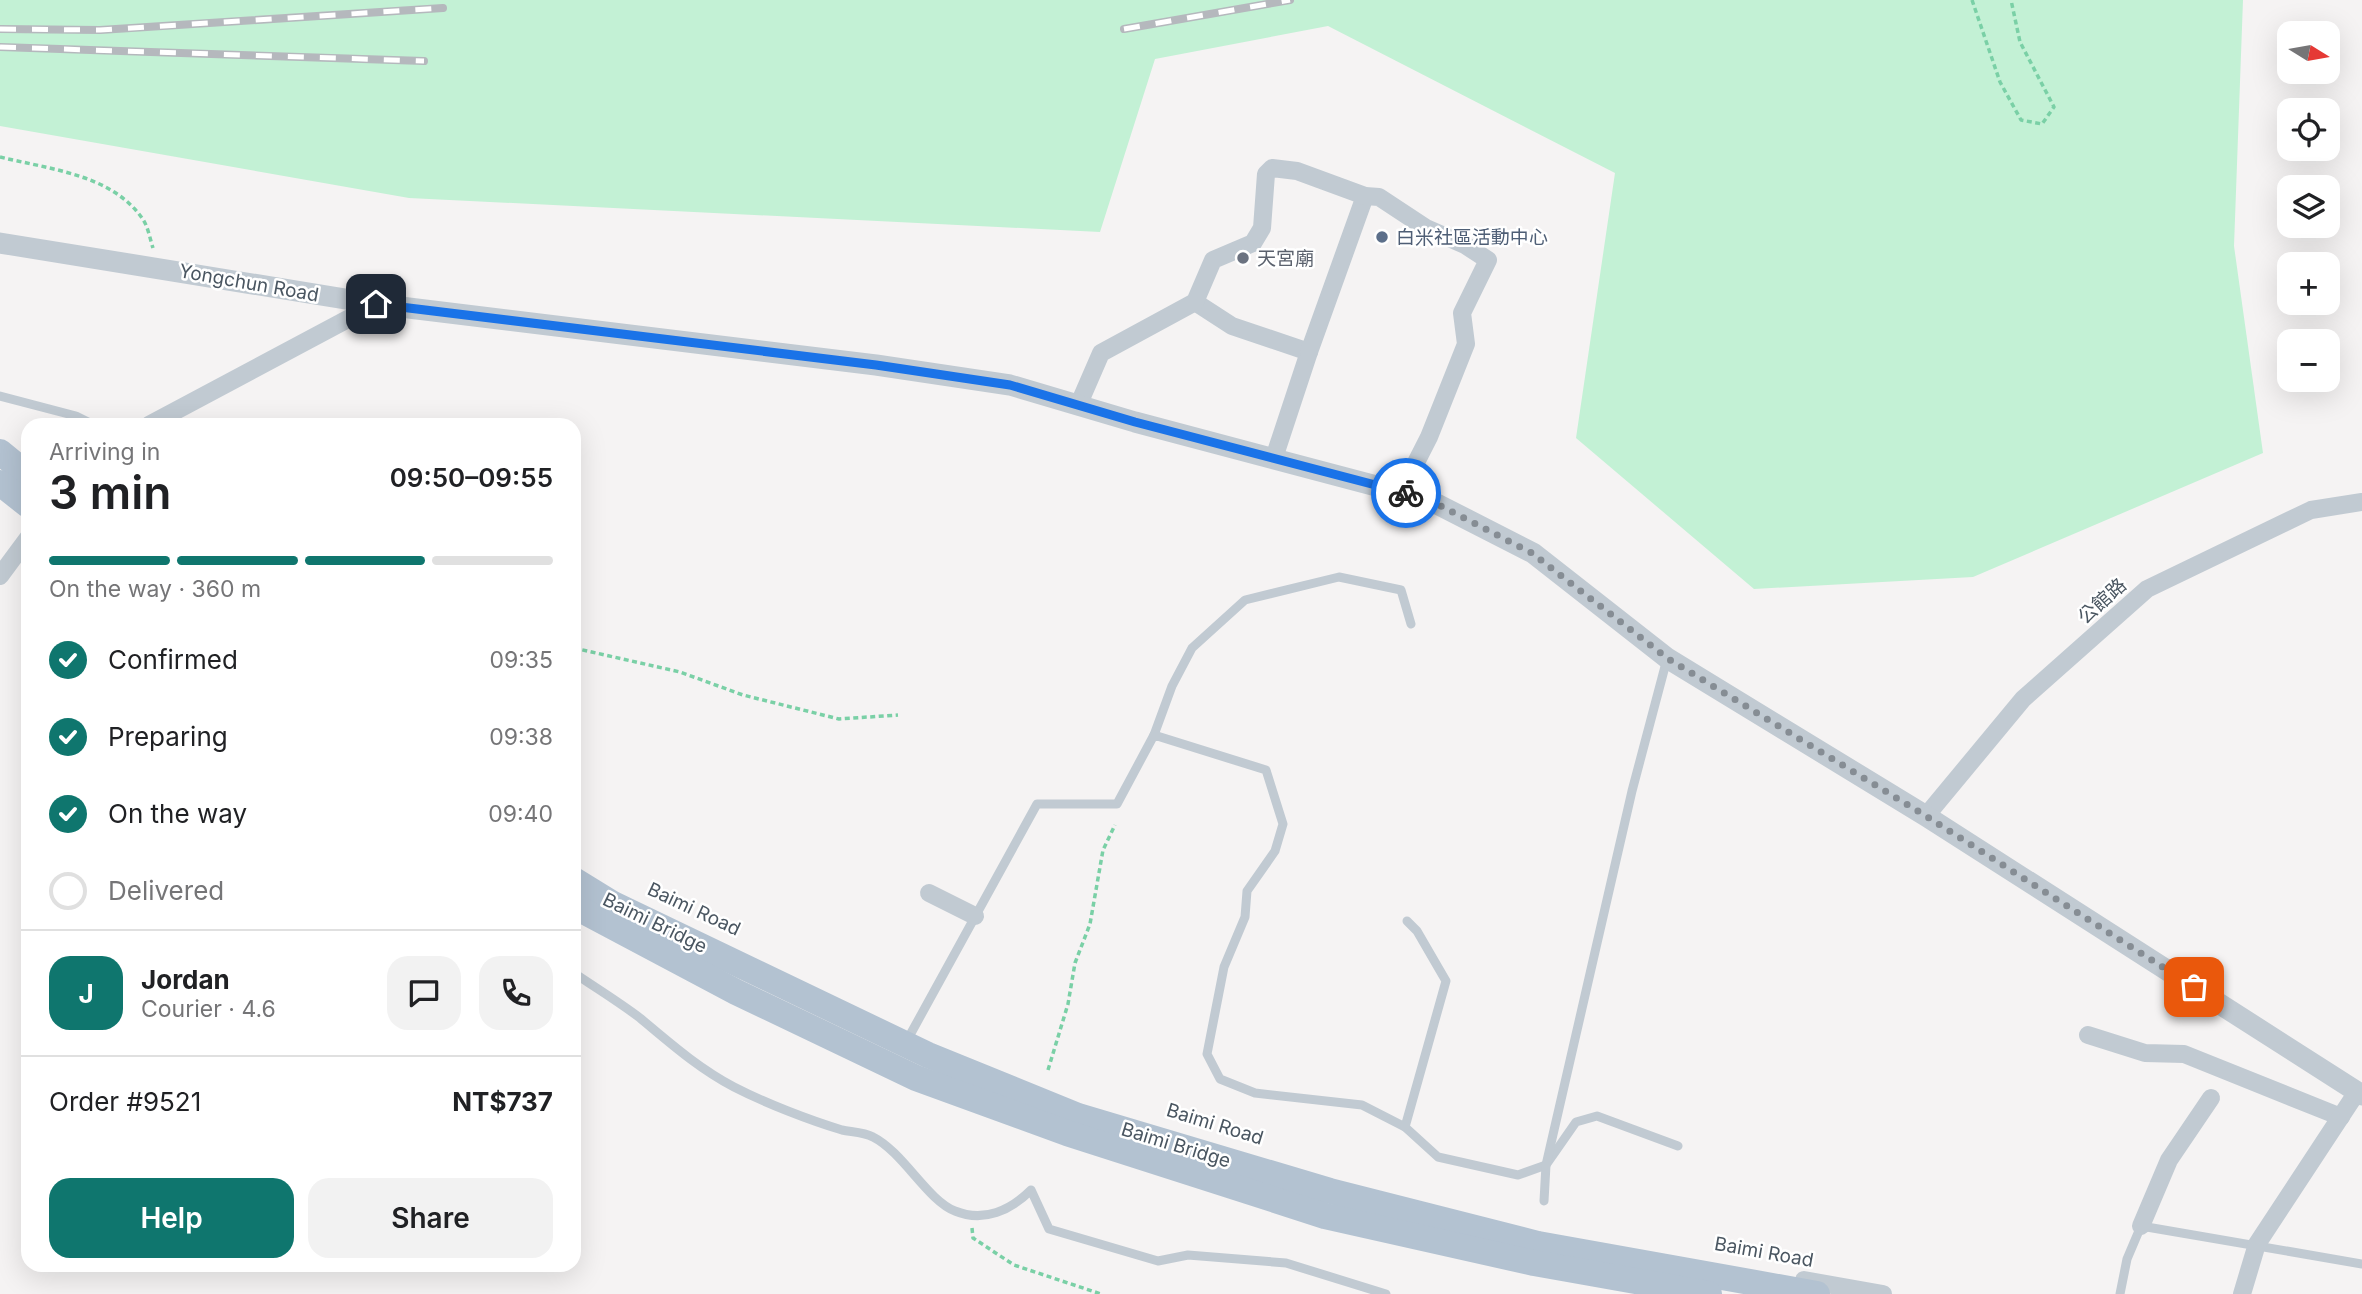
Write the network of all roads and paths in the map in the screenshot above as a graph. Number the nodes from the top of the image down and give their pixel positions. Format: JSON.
{"nodes":[{"id":1,"x":1972,"y":0,"type":"edge"},
{"id":2,"x":2011,"y":0,"type":"edge"},
{"id":3,"x":0,"y":157,"type":"edge"},
{"id":4,"x":1365,"y":196,"type":"junction"},
{"id":5,"x":0,"y":243,"type":"edge"},
{"id":6,"x":159,"y":267,"type":"junction"},
{"id":7,"x":1195,"y":302,"type":"junction"},
{"id":8,"x":376,"y":304,"type":"junction"},
{"id":9,"x":1309,"y":352,"type":"junction"},
{"id":10,"x":0,"y":396,"type":"edge"},
{"id":11,"x":1078,"y":406,"type":"junction"},
{"id":12,"x":80,"y":418,"type":"edge"},
{"id":13,"x":162,"y":418,"type":"edge"},
{"id":14,"x":0,"y":441,"type":"edge"},
{"id":15,"x":0,"y":452,"type":"edge"},
{"id":16,"x":1274,"y":458,"type":"junction"},
{"id":17,"x":21,"y":460,"type":"edge"},
{"id":18,"x":21,"y":469,"type":"edge"},
{"id":19,"x":0,"y":483,"type":"edge"},
{"id":20,"x":1401,"y":492,"type":"junction"},
{"id":21,"x":21,"y":500,"type":"edge"},
{"id":22,"x":2362,"y":502,"type":"edge"},
{"id":23,"x":21,"y":548,"type":"edge"},
{"id":24,"x":0,"y":576,"type":"edge"},
{"id":25,"x":1411,"y":624,"type":"dead end"},
{"id":26,"x":581,"y":650,"type":"edge"},
{"id":27,"x":1667,"y":658,"type":"junction"},
{"id":28,"x":898,"y":715,"type":"dead end"},
{"id":29,"x":1154,"y":735,"type":"junction"},
{"id":30,"x":1926,"y":816,"type":"junction"},
{"id":31,"x":1115,"y":825,"type":"dead end"},
{"id":32,"x":581,"y":875,"type":"edge"},
{"id":33,"x":581,"y":884,"type":"edge"},
{"id":34,"x":929,"y":892,"type":"dead end"},
{"id":35,"x":581,"y":910,"type":"edge"},
{"id":36,"x":975,"y":916,"type":"junction"},
{"id":37,"x":1407,"y":922,"type":"dead end"},
{"id":38,"x":581,"y":978,"type":"edge"},
{"id":39,"x":910,"y":1035,"type":"junction"},
{"id":40,"x":2088,"y":1035,"type":"dead end"},
{"id":41,"x":1048,"y":1070,"type":"dead end"},
{"id":42,"x":2360,"y":1093,"type":"edge"},
{"id":43,"x":2211,"y":1098,"type":"dead end"},
{"id":44,"x":2341,"y":1117,"type":"junction"},
{"id":45,"x":1405,"y":1127,"type":"junction"},
{"id":46,"x":1678,"y":1146,"type":"dead end"},
{"id":47,"x":1546,"y":1165,"type":"junction"},
{"id":48,"x":1544,"y":1201,"type":"dead end"},
{"id":49,"x":972,"y":1215,"type":"junction"},
{"id":50,"x":2141,"y":1226,"type":"junction"},
{"id":51,"x":2257,"y":1244,"type":"junction"},
{"id":52,"x":2362,"y":1264,"type":"edge"},
{"id":53,"x":1101,"y":1294,"type":"edge"},
{"id":54,"x":1387,"y":1294,"type":"edge"},
{"id":55,"x":1709,"y":1294,"type":"edge"},
{"id":56,"x":1817,"y":1294,"type":"edge"},
{"id":57,"x":1883,"y":1294,"type":"edge"},
{"id":58,"x":2120,"y":1294,"type":"edge"},
{"id":59,"x":2242,"y":1294,"type":"edge"}],
"edges":[{"from":1,"to":2,"type":"path"},
{"from":3,"to":6,"type":"path"},
{"from":4,"to":7,"type":"street"},
{"from":4,"to":9,"type":"street"},
{"from":4,"to":20,"type":"street"},
{"from":5,"to":6,"type":"street","name":"Yongchun Road"},
{"from":6,"to":8,"type":"street","name":"Yongchun Road"},
{"from":7,"to":9,"type":"street"},
{"from":7,"to":11,"type":"street"},
{"from":8,"to":11,"type":"street","name":"Yongchun Road"},
{"from":8,"to":13,"type":"street"},
{"from":9,"to":16,"type":"street"},
{"from":10,"to":12,"type":"lane"},
{"from":11,"to":16,"type":"street","name":"Yongchun Road"},
{"from":14,"to":17,"type":"street"},
{"from":15,"to":18,"type":"main road"},
{"from":16,"to":20,"type":"street","name":"Yongchun Road"},
{"from":19,"to":21,"type":"main road"},
{"from":20,"to":27,"type":"street","name":"Yongchun Road"},
{"from":22,"to":30,"type":"street","name":"公館路"},
{"from":23,"to":24,"type":"street"},
{"from":25,"to":29,"type":"lane"},
{"from":26,"to":28,"type":"path"},
{"from":27,"to":30,"type":"street","name":"Yongchun Road"},
{"from":27,"to":47,"type":"lane"},
{"from":29,"to":36,"type":"lane"},
{"from":29,"to":45,"type":"lane"},
{"from":30,"to":42,"type":"street","name":"Yongchun Road"},
{"from":31,"to":41,"type":"path"},
{"from":32,"to":39,"type":"street","name":"Baimi Road"},
{"from":33,"to":56,"type":"main road","name":"Baimi Bridge"},
{"from":34,"to":36,"type":"street"},
{"from":35,"to":55,"type":"main road","name":"Baimi Bridge"},
{"from":36,"to":39,"type":"lane"},
{"from":37,"to":45,"type":"lane"},
{"from":38,"to":49,"type":"lane"},
{"from":39,"to":57,"type":"street","name":"Baimi Road"},
{"from":40,"to":44,"type":"street"},
{"from":42,"to":44,"type":"street"},
{"from":43,"to":50,"type":"street"},
{"from":44,"to":51,"type":"street"},
{"from":45,"to":47,"type":"lane"},
{"from":46,"to":47,"type":"lane"},
{"from":47,"to":48,"type":"lane"},
{"from":49,"to":53,"type":"path"},
{"from":49,"to":54,"type":"lane"},
{"from":50,"to":51,"type":"lane"},
{"from":50,"to":58,"type":"lane"},
{"from":51,"to":52,"type":"lane"},
{"from":51,"to":59,"type":"street"}]}
